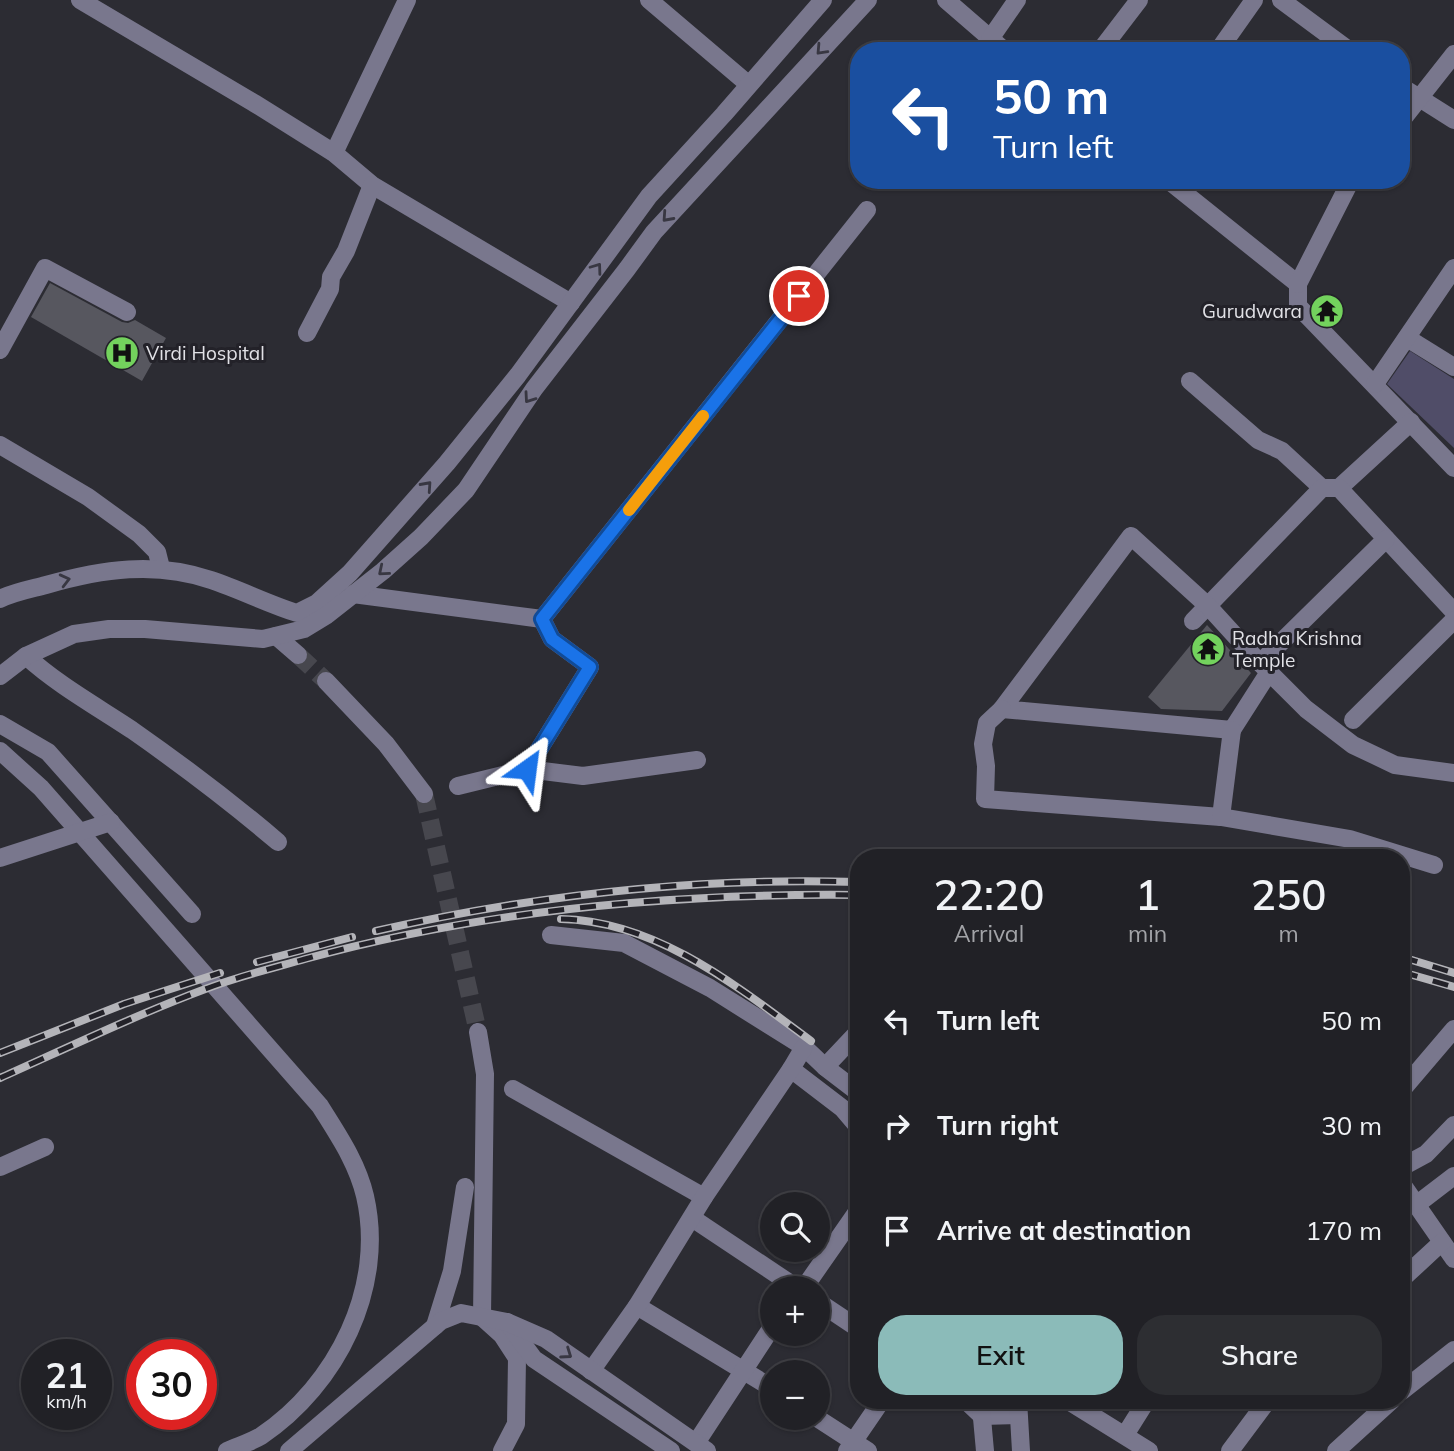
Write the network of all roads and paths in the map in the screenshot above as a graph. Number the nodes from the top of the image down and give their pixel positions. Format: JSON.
{"nodes":[{"id":1,"x":79,"y":0,"type":"edge"},
{"id":2,"x":407,"y":0,"type":"edge"},
{"id":3,"x":649,"y":0,"type":"edge"},
{"id":4,"x":823,"y":0,"type":"edge"},
{"id":5,"x":868,"y":0,"type":"edge"},
{"id":6,"x":946,"y":0,"type":"edge"},
{"id":7,"x":1017,"y":0,"type":"edge"},
{"id":8,"x":1139,"y":0,"type":"edge"},
{"id":9,"x":1254,"y":0,"type":"edge"},
{"id":10,"x":1281,"y":0,"type":"edge"},
{"id":11,"x":990,"y":39,"type":"junction"},
{"id":12,"x":994,"y":42,"type":"edge"},
{"id":13,"x":1107,"y":42,"type":"edge"},
{"id":14,"x":1224,"y":42,"type":"edge"},
{"id":15,"x":1338,"y":42,"type":"edge"},
{"id":16,"x":1454,"y":54,"type":"edge"},
{"id":17,"x":748,"y":85,"type":"junction"},
{"id":18,"x":1410,"y":93,"type":"edge"},
{"id":19,"x":1419,"y":100,"type":"junction"},
{"id":20,"x":1410,"y":111,"type":"edge"},
{"id":21,"x":1454,"y":120,"type":"edge"},
{"id":22,"x":334,"y":153,"type":"junction"},
{"id":23,"x":372,"y":185,"type":"junction"},
{"id":24,"x":1179,"y":189,"type":"edge"},
{"id":25,"x":1347,"y":189,"type":"edge"},
{"id":26,"x":867,"y":210,"type":"dead end"},
{"id":27,"x":1452,"y":273,"type":"edge"},
{"id":28,"x":1298,"y":284,"type":"junction"},
{"id":29,"x":571,"y":303,"type":"junction"},
{"id":30,"x":127,"y":312,"type":"dead end"},
{"id":31,"x":307,"y":333,"type":"dead end"},
{"id":32,"x":1406,"y":338,"type":"junction"},
{"id":33,"x":0,"y":350,"type":"edge"},
{"id":34,"x":1454,"y":367,"type":"edge"},
{"id":35,"x":1190,"y":381,"type":"dead end"},
{"id":36,"x":1375,"y":384,"type":"junction"},
{"id":37,"x":1411,"y":422,"type":"junction"},
{"id":38,"x":0,"y":445,"type":"edge"},
{"id":39,"x":1454,"y":468,"type":"edge"},
{"id":40,"x":1331,"y":488,"type":"junction"},
{"id":41,"x":1386,"y":539,"type":"junction"},
{"id":42,"x":161,"y":568,"type":"junction"},
{"id":43,"x":353,"y":594,"type":"junction"},
{"id":44,"x":0,"y":599,"type":"edge"},
{"id":45,"x":1208,"y":606,"type":"junction"},
{"id":46,"x":1454,"y":612,"type":"edge"},
{"id":47,"x":542,"y":619,"type":"junction"},
{"id":48,"x":1454,"y":620,"type":"edge"},
{"id":49,"x":301,"y":621,"type":"junction"},
{"id":50,"x":1193,"y":621,"type":"dead end"},
{"id":51,"x":276,"y":636,"type":"junction"},
{"id":52,"x":298,"y":655,"type":"tunnel mouth"},
{"id":53,"x":26,"y":656,"type":"junction"},
{"id":54,"x":1264,"y":668,"type":"junction"},
{"id":55,"x":0,"y":676,"type":"edge"},
{"id":56,"x":326,"y":681,"type":"tunnel mouth"},
{"id":57,"x":1002,"y":709,"type":"junction"},
{"id":58,"x":1353,"y":720,"type":"dead end"},
{"id":59,"x":0,"y":724,"type":"edge"},
{"id":60,"x":1232,"y":730,"type":"junction"},
{"id":61,"x":0,"y":751,"type":"edge"},
{"id":62,"x":697,"y":760,"type":"dead end"},
{"id":63,"x":1451,"y":768,"type":"edge"},
{"id":64,"x":527,"y":769,"type":"junction"},
{"id":65,"x":458,"y":786,"type":"dead end"},
{"id":66,"x":424,"y":794,"type":"tunnel mouth"},
{"id":67,"x":1221,"y":817,"type":"junction"},
{"id":68,"x":111,"y":822,"type":"junction"},
{"id":69,"x":278,"y":842,"type":"dead end"},
{"id":70,"x":1382,"y":849,"type":"edge"},
{"id":71,"x":0,"y":858,"type":"edge"},
{"id":72,"x":1410,"y":858,"type":"edge"},
{"id":73,"x":1434,"y":865,"type":"dead end"},
{"id":74,"x":192,"y":914,"type":"dead end"},
{"id":75,"x":551,"y":934,"type":"dead end"},
{"id":76,"x":1454,"y":1028,"type":"edge"},
{"id":77,"x":478,"y":1032,"type":"tunnel mouth"},
{"id":78,"x":850,"y":1041,"type":"edge"},
{"id":79,"x":804,"y":1047,"type":"junction"},
{"id":80,"x":825,"y":1068,"type":"junction"},
{"id":81,"x":791,"y":1069,"type":"junction"},
{"id":82,"x":1410,"y":1080,"type":"edge"},
{"id":83,"x":850,"y":1084,"type":"edge"},
{"id":84,"x":513,"y":1089,"type":"dead end"},
{"id":85,"x":850,"y":1117,"type":"edge"},
{"id":86,"x":1454,"y":1125,"type":"edge"},
{"id":87,"x":45,"y":1147,"type":"dead end"},
{"id":88,"x":1410,"y":1163,"type":"edge"},
{"id":89,"x":0,"y":1167,"type":"edge"},
{"id":90,"x":1454,"y":1176,"type":"edge"},
{"id":91,"x":465,"y":1187,"type":"dead end"},
{"id":92,"x":1410,"y":1196,"type":"edge"},
{"id":93,"x":704,"y":1197,"type":"junction"},
{"id":94,"x":1416,"y":1205,"type":"junction"},
{"id":95,"x":692,"y":1218,"type":"junction"},
{"id":96,"x":850,"y":1222,"type":"edge"},
{"id":97,"x":1442,"y":1242,"type":"junction"},
{"id":98,"x":1454,"y":1259,"type":"edge"},
{"id":99,"x":452,"y":1271,"type":"junction"},
{"id":100,"x":1410,"y":1272,"type":"edge"},
{"id":101,"x":779,"y":1276,"type":"edge"},
{"id":102,"x":812,"y":1276,"type":"edge"},
{"id":103,"x":483,"y":1290,"type":"junction"},
{"id":104,"x":637,"y":1306,"type":"junction"},
{"id":105,"x":830,"y":1310,"type":"edge"},
{"id":106,"x":482,"y":1317,"type":"junction"},
{"id":107,"x":507,"y":1322,"type":"junction"},
{"id":108,"x":850,"y":1323,"type":"edge"},
{"id":109,"x":435,"y":1326,"type":"junction"},
{"id":110,"x":760,"y":1344,"type":"edge"},
{"id":111,"x":1454,"y":1350,"type":"edge"},
{"id":112,"x":743,"y":1369,"type":"junction"},
{"id":113,"x":591,"y":1371,"type":"junction"},
{"id":114,"x":760,"y":1380,"type":"edge"},
{"id":115,"x":1410,"y":1385,"type":"edge"},
{"id":116,"x":877,"y":1409,"type":"edge"},
{"id":117,"x":981,"y":1409,"type":"edge"},
{"id":118,"x":1018,"y":1409,"type":"edge"},
{"id":119,"x":1087,"y":1409,"type":"edge"},
{"id":120,"x":1141,"y":1409,"type":"edge"},
{"id":121,"x":1261,"y":1409,"type":"edge"},
{"id":122,"x":1382,"y":1409,"type":"edge"},
{"id":123,"x":830,"y":1428,"type":"edge"},
{"id":124,"x":1125,"y":1435,"type":"junction"},
{"id":125,"x":702,"y":1447,"type":"edge"},
{"id":126,"x":856,"y":1448,"type":"edge"},
{"id":127,"x":227,"y":1451,"type":"edge"},
{"id":128,"x":289,"y":1451,"type":"edge"},
{"id":129,"x":502,"y":1451,"type":"edge"},
{"id":130,"x":671,"y":1451,"type":"edge"},
{"id":131,"x":985,"y":1451,"type":"edge"},
{"id":132,"x":1021,"y":1451,"type":"edge"},
{"id":133,"x":1149,"y":1451,"type":"edge"},
{"id":134,"x":1230,"y":1451,"type":"edge"},
{"id":135,"x":1336,"y":1451,"type":"edge"}],
"edges":[{"from":1,"to":22,"type":"street"},
{"from":2,"to":22,"type":"street"},
{"from":3,"to":17,"type":"street"},
{"from":4,"to":17,"type":"street"},
{"from":5,"to":43,"type":"street","one_way":true},
{"from":6,"to":11,"type":"street"},
{"from":7,"to":11,"type":"street"},
{"from":8,"to":13,"type":"street"},
{"from":9,"to":14,"type":"street"},
{"from":10,"to":15,"type":"street"},
{"from":11,"to":12,"type":"street"},
{"from":16,"to":19,"type":"street"},
{"from":29,"to":17,"type":"street","one_way":true},
{"from":18,"to":19,"type":"street"},
{"from":19,"to":20,"type":"street"},
{"from":19,"to":21,"type":"street"},
{"from":22,"to":23,"type":"street"},
{"from":23,"to":29,"type":"street"},
{"from":23,"to":31,"type":"street"},
{"from":24,"to":28,"type":"street"},
{"from":25,"to":28,"type":"street"},
{"from":26,"to":47,"type":"street"},
{"from":27,"to":32,"type":"street"},
{"from":28,"to":36,"type":"street"},
{"from":49,"to":29,"type":"street","one_way":true},
{"from":30,"to":33,"type":"street"},
{"from":32,"to":34,"type":"street"},
{"from":32,"to":36,"type":"street"},
{"from":35,"to":40,"type":"street"},
{"from":36,"to":37,"type":"street"},
{"from":37,"to":39,"type":"street"},
{"from":37,"to":40,"type":"street"},
{"from":38,"to":42,"type":"street"},
{"from":40,"to":41,"type":"street"},
{"from":40,"to":45,"type":"street"},
{"from":41,"to":46,"type":"street"},
{"from":41,"to":54,"type":"street"},
{"from":44,"to":42,"type":"street","one_way":true},
{"from":42,"to":49,"type":"street"},
{"from":43,"to":47,"type":"street"},
{"from":43,"to":49,"type":"street"},
{"from":45,"to":50,"type":"street"},
{"from":45,"to":54,"type":"street"},
{"from":45,"to":57,"type":"street"},
{"from":47,"to":64,"type":"street"},
{"from":48,"to":58,"type":"street"},
{"from":49,"to":51,"type":"street"},
{"from":51,"to":52,"type":"street"},
{"from":51,"to":53,"type":"street"},
{"from":53,"to":55,"type":"street"},
{"from":53,"to":69,"type":"street"},
{"from":54,"to":60,"type":"street"},
{"from":54,"to":63,"type":"street"},
{"from":56,"to":66,"type":"street"},
{"from":57,"to":60,"type":"street"},
{"from":57,"to":67,"type":"street"},
{"from":59,"to":68,"type":"street"},
{"from":60,"to":67,"type":"street"},
{"from":61,"to":127,"type":"street"},
{"from":62,"to":64,"type":"street"},
{"from":64,"to":65,"type":"street"},
{"from":67,"to":70,"type":"street"},
{"from":68,"to":71,"type":"street"},
{"from":68,"to":74,"type":"street"},
{"from":72,"to":73,"type":"street"},
{"from":75,"to":79,"type":"street"},
{"from":76,"to":82,"type":"street"},
{"from":77,"to":103,"type":"street"},
{"from":78,"to":80,"type":"street"},
{"from":79,"to":80,"type":"street"},
{"from":79,"to":81,"type":"street"},
{"from":80,"to":83,"type":"street"},
{"from":81,"to":85,"type":"street"},
{"from":81,"to":93,"type":"street"},
{"from":84,"to":93,"type":"street"},
{"from":86,"to":88,"type":"street"},
{"from":87,"to":89,"type":"street"},
{"from":90,"to":94,"type":"street"},
{"from":91,"to":99,"type":"street"},
{"from":92,"to":94,"type":"street"},
{"from":93,"to":95,"type":"street"},
{"from":94,"to":97,"type":"street"},
{"from":95,"to":101,"type":"street"},
{"from":95,"to":104,"type":"street"},
{"from":96,"to":102,"type":"street"},
{"from":97,"to":98,"type":"street"},
{"from":97,"to":100,"type":"street"},
{"from":99,"to":103,"type":"street"},
{"from":99,"to":109,"type":"street"},
{"from":103,"to":106,"type":"street"},
{"from":104,"to":112,"type":"street"},
{"from":104,"to":113,"type":"street"},
{"from":105,"to":108,"type":"street"},
{"from":106,"to":107,"type":"street"},
{"from":106,"to":109,"type":"street"},
{"from":106,"to":129,"type":"street"},
{"from":107,"to":113,"type":"street","one_way":true},
{"from":107,"to":130,"type":"street"},
{"from":109,"to":128,"type":"street"},
{"from":110,"to":112,"type":"street"},
{"from":111,"to":115,"type":"street"},
{"from":112,"to":114,"type":"street"},
{"from":112,"to":125,"type":"street"},
{"from":113,"to":125,"type":"street"},
{"from":116,"to":126,"type":"street"},
{"from":117,"to":131,"type":"street"},
{"from":118,"to":132,"type":"street"},
{"from":119,"to":124,"type":"street"},
{"from":120,"to":124,"type":"street"},
{"from":121,"to":134,"type":"street"},
{"from":122,"to":135,"type":"street"},
{"from":123,"to":126,"type":"street"},
{"from":124,"to":133,"type":"street"}]}
